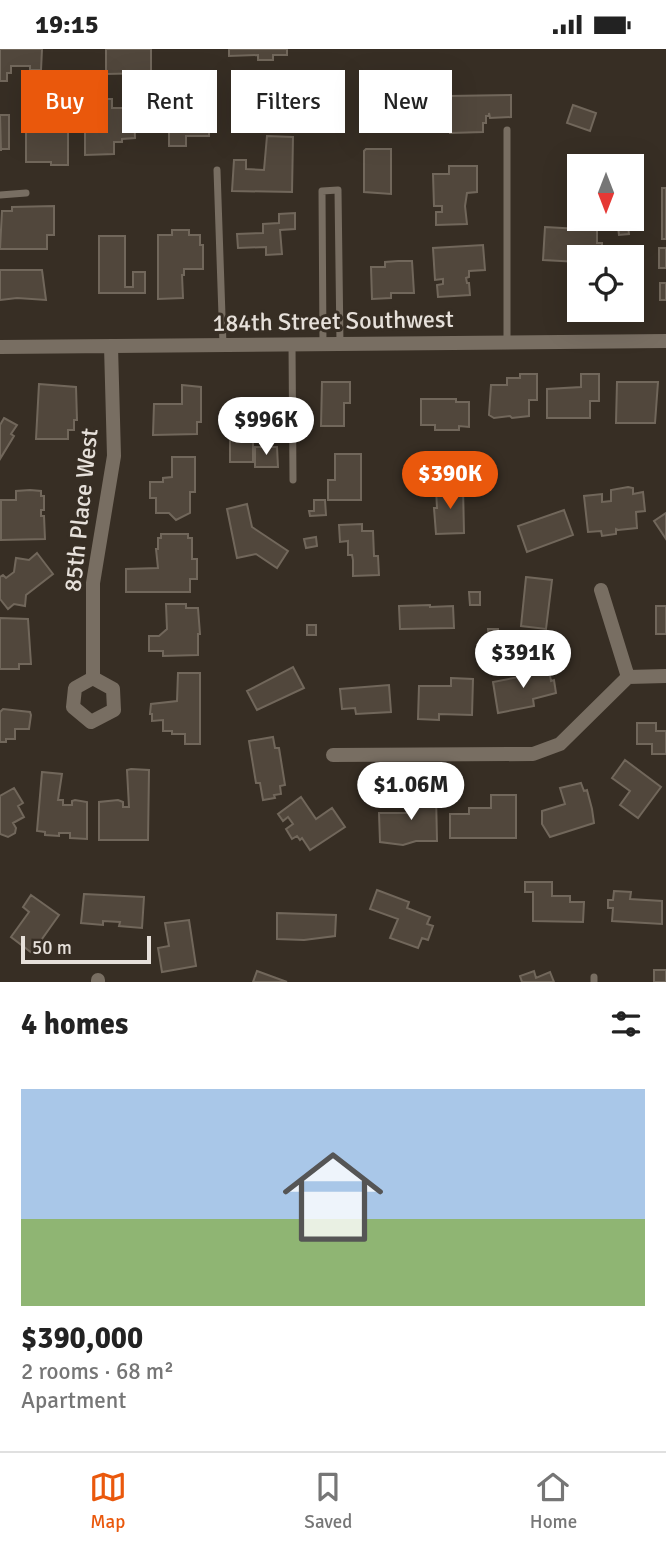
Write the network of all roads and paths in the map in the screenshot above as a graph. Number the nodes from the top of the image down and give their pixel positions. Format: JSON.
{"nodes":[{"id":1,"x":508,"y":129,"type":"dead end"},
{"id":2,"x":217,"y":170,"type":"dead end"},
{"id":3,"x":26,"y":193,"type":"dead end"},
{"id":4,"x":0,"y":195,"type":"edge"},
{"id":5,"x":666,"y":341,"type":"edge"},
{"id":6,"x":508,"y":342,"type":"junction"},
{"id":7,"x":292,"y":344,"type":"junction"},
{"id":8,"x":323,"y":344,"type":"junction"},
{"id":9,"x":340,"y":344,"type":"junction"},
{"id":10,"x":223,"y":345,"type":"junction"},
{"id":11,"x":111,"y":346,"type":"junction"},
{"id":12,"x":0,"y":347,"type":"edge"},
{"id":13,"x":293,"y":480,"type":"dead end"},
{"id":14,"x":600,"y":590,"type":"dead end"},
{"id":15,"x":666,"y":676,"type":"edge"},
{"id":16,"x":628,"y":677,"type":"junction"},
{"id":17,"x":93,"y":678,"type":"dead end"},
{"id":18,"x":333,"y":755,"type":"dead end"}],
"edges":[{"from":1,"to":6,"type":"lane"},
{"from":2,"to":10,"type":"lane"},
{"from":3,"to":4,"type":"lane"},
{"from":5,"to":6,"type":"street","name":"184th Street Southwest"},
{"from":6,"to":9,"type":"street","name":"184th Street Southwest"},
{"from":7,"to":8,"type":"street","name":"184th Street Southwest"},
{"from":7,"to":10,"type":"street","name":"184th Street Southwest"},
{"from":7,"to":13,"type":"lane"},
{"from":8,"to":9,"type":"street","name":"184th Street Southwest"},
{"from":8,"to":9,"type":"lane"},
{"from":10,"to":11,"type":"street","name":"184th Street Southwest"},
{"from":11,"to":12,"type":"street","name":"184th Street Southwest"},
{"from":11,"to":17,"type":"street","name":"85th Place West"},
{"from":14,"to":16,"type":"street"},
{"from":15,"to":16,"type":"street"},
{"from":16,"to":18,"type":"street"}]}
